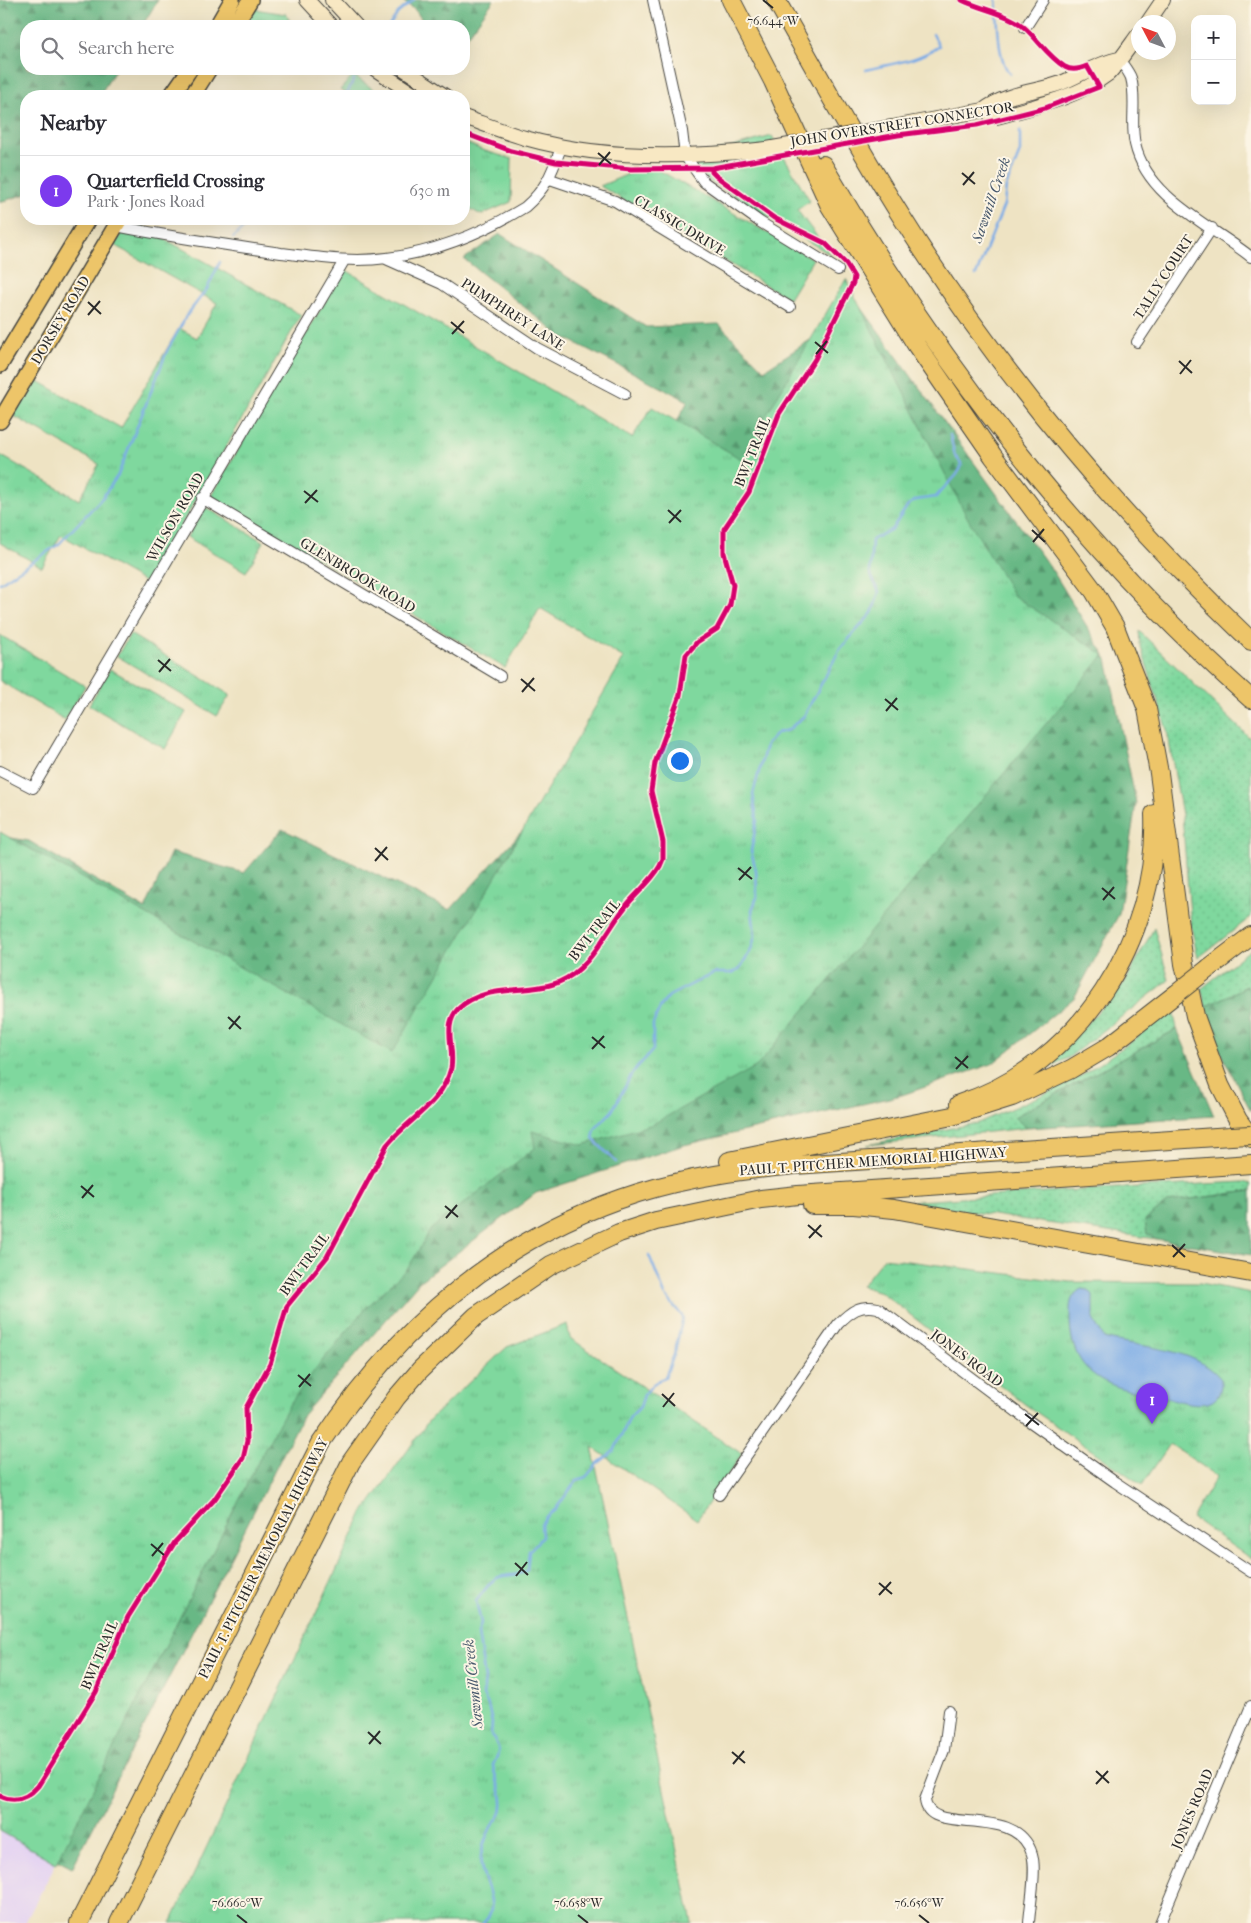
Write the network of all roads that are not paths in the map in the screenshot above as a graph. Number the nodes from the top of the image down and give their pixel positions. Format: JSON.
{"nodes":[{"id":1,"x":232,"y":0,"type":"edge"},
{"id":2,"x":250,"y":0,"type":"edge"},
{"id":3,"x":307,"y":0,"type":"edge"},
{"id":4,"x":332,"y":0,"type":"edge"},
{"id":5,"x":653,"y":0,"type":"edge"},
{"id":6,"x":731,"y":0,"type":"edge"},
{"id":7,"x":776,"y":0,"type":"edge"},
{"id":8,"x":1043,"y":0,"type":"edge"},
{"id":9,"x":1163,"y":0,"type":"edge"},
{"id":10,"x":1153,"y":15,"type":"edge"},
{"id":11,"x":220,"y":20,"type":"edge"},
{"id":12,"x":238,"y":20,"type":"edge"},
{"id":13,"x":325,"y":20,"type":"edge"},
{"id":14,"x":350,"y":20,"type":"edge"},
{"id":15,"x":1025,"y":28,"type":"dead end"},
{"id":16,"x":1131,"y":44,"type":"edge"},
{"id":17,"x":1119,"y":59,"type":"junction"},
{"id":18,"x":186,"y":75,"type":"edge"},
{"id":19,"x":205,"y":75,"type":"edge"},
{"id":20,"x":384,"y":75,"type":"edge"},
{"id":21,"x":413,"y":75,"type":"edge"},
{"id":22,"x":773,"y":81,"type":"junction"},
{"id":23,"x":175,"y":90,"type":"edge"},
{"id":24,"x":196,"y":90,"type":"edge"},
{"id":25,"x":407,"y":90,"type":"edge"},
{"id":26,"x":435,"y":90,"type":"edge"},
{"id":27,"x":470,"y":116,"type":"edge"},
{"id":28,"x":470,"y":119,"type":"edge"},
{"id":29,"x":478,"y":122,"type":"junction"},
{"id":30,"x":562,"y":146,"type":"junction"},
{"id":31,"x":685,"y":156,"type":"junction"},
{"id":32,"x":550,"y":179,"type":"junction"},
{"id":33,"x":84,"y":225,"type":"edge"},
{"id":34,"x":116,"y":225,"type":"edge"},
{"id":35,"x":132,"y":225,"type":"edge"},
{"id":36,"x":1212,"y":228,"type":"junction"},
{"id":37,"x":1251,"y":256,"type":"edge"},
{"id":38,"x":386,"y":259,"type":"junction"},
{"id":39,"x":344,"y":261,"type":"junction"},
{"id":40,"x":838,"y":270,"type":"dead end"},
{"id":41,"x":790,"y":307,"type":"dead end"},
{"id":42,"x":1137,"y":342,"type":"dead end"},
{"id":43,"x":0,"y":365,"type":"edge"},
{"id":44,"x":626,"y":394,"type":"dead end"},
{"id":45,"x":0,"y":421,"type":"edge"},
{"id":46,"x":202,"y":498,"type":"junction"},
{"id":47,"x":1186,"y":577,"type":"junction"},
{"id":48,"x":1251,"y":631,"type":"edge"},
{"id":49,"x":1251,"y":642,"type":"edge"},
{"id":50,"x":500,"y":676,"type":"dead end"},
{"id":51,"x":1251,"y":699,"type":"edge"},
{"id":52,"x":1147,"y":709,"type":"junction"},
{"id":53,"x":0,"y":770,"type":"edge"},
{"id":54,"x":1251,"y":936,"type":"edge"},
{"id":55,"x":872,"y":1132,"type":"junction"},
{"id":56,"x":1251,"y":1136,"type":"edge"},
{"id":57,"x":1251,"y":1164,"type":"edge"},
{"id":58,"x":722,"y":1209,"type":"junction"},
{"id":59,"x":573,"y":1217,"type":"junction"},
{"id":60,"x":1251,"y":1273,"type":"edge"},
{"id":61,"x":719,"y":1495,"type":"dead end"},
{"id":62,"x":1251,"y":1572,"type":"edge"},
{"id":63,"x":1251,"y":1706,"type":"edge"},
{"id":64,"x":949,"y":1711,"type":"dead end"},
{"id":65,"x":79,"y":1923,"type":"edge"},
{"id":66,"x":119,"y":1923,"type":"edge"},
{"id":67,"x":1029,"y":1923,"type":"edge"},
{"id":68,"x":1160,"y":1923,"type":"edge"}],
"edges":[{"from":1,"to":11,"type":"main road"},
{"from":2,"to":12,"type":"main road"},
{"from":3,"to":13,"type":"street"},
{"from":4,"to":14,"type":"street"},
{"from":5,"to":31,"type":"street"},
{"from":6,"to":22,"type":"highway"},
{"from":7,"to":47,"type":"highway"},
{"from":8,"to":15,"type":"street"},
{"from":9,"to":10,"type":"street"},
{"from":16,"to":17,"type":"street"},
{"from":17,"to":31,"type":"street","bridge":true},
{"from":17,"to":36,"type":"street"},
{"from":18,"to":23,"type":"main road"},
{"from":19,"to":24,"type":"main road"},
{"from":20,"to":25,"type":"street"},
{"from":21,"to":26,"type":"street"},
{"from":22,"to":51,"type":"highway"},
{"from":22,"to":52,"type":"highway"},
{"from":27,"to":29,"type":"street"},
{"from":28,"to":29,"type":"street"},
{"from":29,"to":30,"type":"street"},
{"from":30,"to":31,"type":"street"},
{"from":30,"to":32,"type":"street"},
{"from":31,"to":40,"type":"street"},
{"from":32,"to":38,"type":"street"},
{"from":32,"to":41,"type":"street","name":"CLASSIC DRIVE"},
{"from":33,"to":43,"type":"main road","name":"DORSEY ROAD"},
{"from":34,"to":45,"type":"main road","name":"DORSEY ROAD"},
{"from":35,"to":39,"type":"street"},
{"from":36,"to":37,"type":"street"},
{"from":36,"to":42,"type":"street","name":"TALLY COURT"},
{"from":38,"to":39,"type":"street"},
{"from":38,"to":44,"type":"street","name":"PUMPHREY LANE"},
{"from":39,"to":46,"type":"street","name":"WILSON ROAD"},
{"from":46,"to":50,"type":"street","name":"GLENBROOK ROAD"},
{"from":46,"to":53,"type":"street","name":"WILSON ROAD"},
{"from":47,"to":48,"type":"highway"},
{"from":47,"to":49,"type":"highway"},
{"from":52,"to":55,"type":"highway"},
{"from":52,"to":56,"type":"highway"},
{"from":54,"to":55,"type":"highway","bridge":true},
{"from":55,"to":59,"type":"highway"},
{"from":56,"to":59,"type":"highway","name":"PAUL T. PITCHER MEMORIAL HIGHWAY","bridge":true},
{"from":57,"to":58,"type":"highway","name":"PAUL T. PITCHER MEMORIAL HIGHWAY"},
{"from":58,"to":60,"type":"highway"},
{"from":58,"to":66,"type":"highway","name":"PAUL T. PITCHER MEMORIAL HIGHWAY"},
{"from":59,"to":65,"type":"highway","name":"PAUL T. PITCHER MEMORIAL HIGHWAY"},
{"from":61,"to":62,"type":"street","name":"JONES ROAD"},
{"from":63,"to":68,"type":"street","name":"JONES ROAD"},
{"from":64,"to":67,"type":"street"}]}
